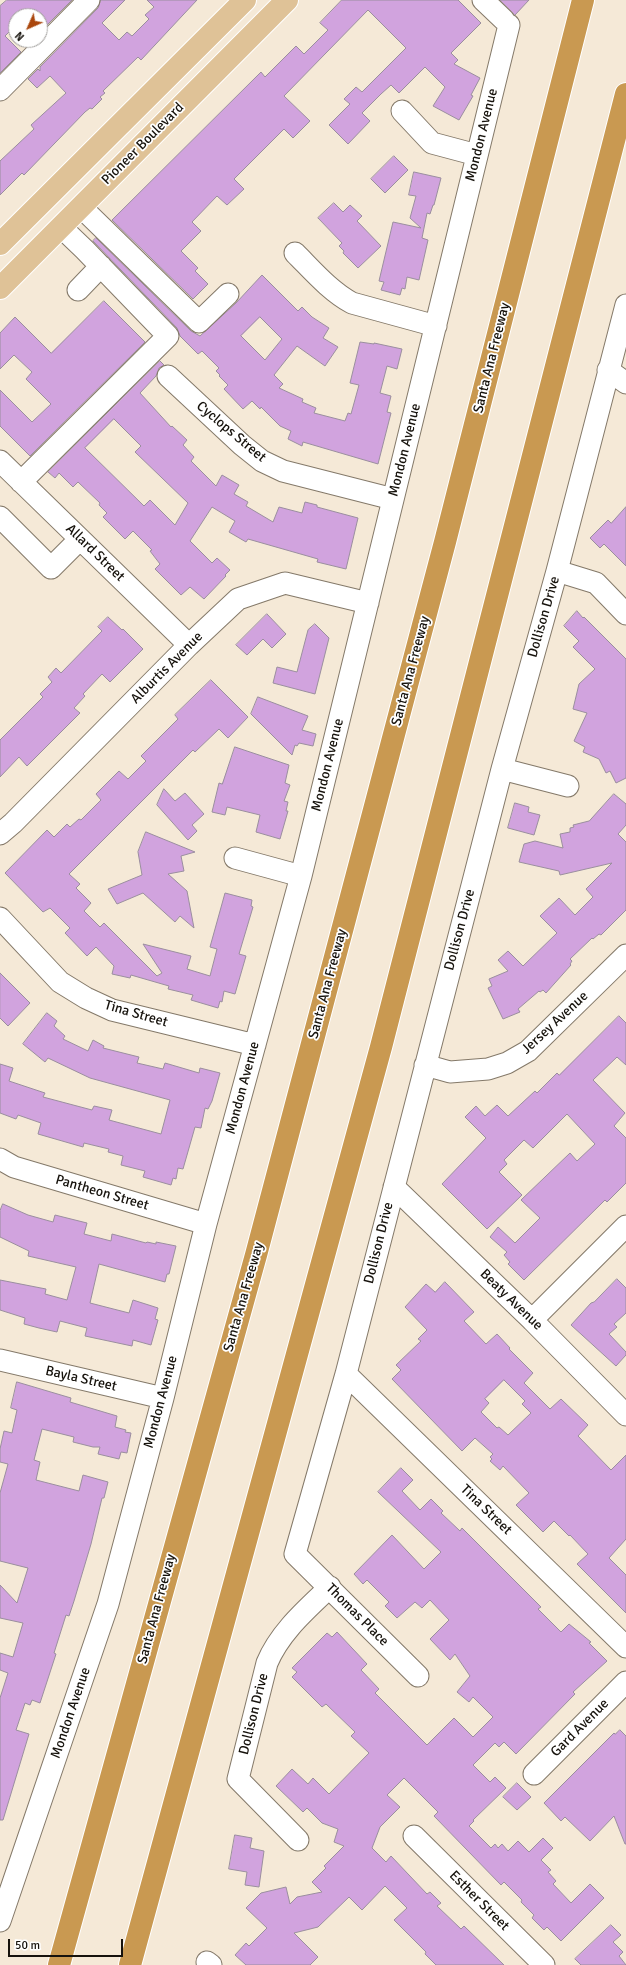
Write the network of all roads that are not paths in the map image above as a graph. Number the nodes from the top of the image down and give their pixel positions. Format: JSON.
{"nodes":[{"id":1,"x":89,"y":0,"type":"edge"},
{"id":2,"x":245,"y":0,"type":"edge"},
{"id":3,"x":287,"y":0,"type":"edge"},
{"id":4,"x":483,"y":0,"type":"edge"},
{"id":5,"x":583,"y":0,"type":"edge"},
{"id":6,"x":0,"y":90,"type":"edge"},
{"id":7,"x":626,"y":94,"type":"edge"},
{"id":8,"x":402,"y":111,"type":"dead end"},
{"id":9,"x":477,"y":155,"type":"junction"},
{"id":10,"x":81,"y":207,"type":"junction"},
{"id":11,"x":61,"y":227,"type":"junction"},
{"id":12,"x":0,"y":244,"type":"edge"},
{"id":13,"x":295,"y":253,"type":"dead end"},
{"id":14,"x":101,"y":266,"type":"junction"},
{"id":15,"x":0,"y":288,"type":"edge"},
{"id":16,"x":78,"y":290,"type":"dead end"},
{"id":17,"x":228,"y":294,"type":"dead end"},
{"id":18,"x":626,"y":305,"type":"edge"},
{"id":19,"x":436,"y":326,"type":"junction"},
{"id":20,"x":608,"y":370,"type":"junction"},
{"id":21,"x":168,"y":376,"type":"dead end"},
{"id":22,"x":626,"y":383,"type":"edge"},
{"id":23,"x":0,"y":461,"type":"edge"},
{"id":24,"x":22,"y":482,"type":"junction"},
{"id":25,"x":393,"y":499,"type":"junction"},
{"id":26,"x":0,"y":517,"type":"edge"},
{"id":27,"x":80,"y":539,"type":"junction"},
{"id":28,"x":557,"y":571,"type":"junction"},
{"id":29,"x":368,"y":603,"type":"junction"},
{"id":30,"x":626,"y":614,"type":"edge"},
{"id":31,"x":189,"y":645,"type":"junction"},
{"id":32,"x":502,"y":769,"type":"junction"},
{"id":33,"x":568,"y":786,"type":"dead end"},
{"id":34,"x":0,"y":834,"type":"edge"},
{"id":35,"x":234,"y":858,"type":"dead end"},
{"id":36,"x":301,"y":876,"type":"junction"},
{"id":37,"x":0,"y":918,"type":"edge"},
{"id":38,"x":626,"y":955,"type":"edge"},
{"id":39,"x":255,"y":1045,"type":"junction"},
{"id":40,"x":425,"y":1065,"type":"junction"},
{"id":41,"x":0,"y":1159,"type":"edge"},
{"id":42,"x":394,"y":1187,"type":"junction"},
{"id":43,"x":206,"y":1224,"type":"junction"},
{"id":44,"x":626,"y":1226,"type":"edge"},
{"id":45,"x":532,"y":1320,"type":"junction"},
{"id":46,"x":0,"y":1360,"type":"edge"},
{"id":47,"x":346,"y":1374,"type":"junction"},
{"id":48,"x":162,"y":1398,"type":"junction"},
{"id":49,"x":626,"y":1415,"type":"edge"},
{"id":50,"x":295,"y":1554,"type":"joint"},
{"id":51,"x":330,"y":1587,"type":"junction"},
{"id":52,"x":626,"y":1647,"type":"edge"},
{"id":53,"x":418,"y":1676,"type":"dead end"},
{"id":54,"x":626,"y":1682,"type":"edge"},
{"id":55,"x":534,"y":1774,"type":"dead end"},
{"id":56,"x":414,"y":1836,"type":"dead end"},
{"id":57,"x":298,"y":1840,"type":"dead end"},
{"id":58,"x":1,"y":1917,"type":"edge"},
{"id":59,"x":58,"y":1965,"type":"edge"},
{"id":60,"x":130,"y":1965,"type":"edge"},
{"id":61,"x":544,"y":1965,"type":"edge"}],
"edges":[{"from":1,"to":6,"type":"street"},
{"from":2,"to":12,"type":"main road"},
{"from":3,"to":10,"type":"main road","name":"Pioneer Boulevard"},
{"from":4,"to":9,"type":"street","name":"Mondon Avenue"},
{"from":5,"to":59,"type":"highway","name":"Santa Ana Freeway"},
{"from":7,"to":60,"type":"highway"},
{"from":8,"to":9,"type":"street"},
{"from":9,"to":19,"type":"street","name":"Mondon Avenue"},
{"from":10,"to":11,"type":"main road","name":"Pioneer Boulevard"},
{"from":10,"to":17,"type":"street"},
{"from":11,"to":14,"type":"street"},
{"from":11,"to":15,"type":"main road","name":"Pioneer Boulevard"},
{"from":13,"to":19,"type":"street"},
{"from":14,"to":16,"type":"street"},
{"from":14,"to":24,"type":"street"},
{"from":18,"to":20,"type":"street","name":"Dollison Drive"},
{"from":19,"to":25,"type":"street","name":"Mondon Avenue"},
{"from":20,"to":22,"type":"street"},
{"from":20,"to":28,"type":"street","name":"Dollison Drive"},
{"from":21,"to":25,"type":"street","name":"Cyclops Street"},
{"from":23,"to":24,"type":"street","name":"Allard Street"},
{"from":24,"to":27,"type":"street","name":"Allard Street"},
{"from":25,"to":29,"type":"street","name":"Mondon Avenue"},
{"from":26,"to":27,"type":"street"},
{"from":27,"to":31,"type":"street","name":"Allard Street"},
{"from":28,"to":30,"type":"street"},
{"from":28,"to":32,"type":"street","name":"Dollison Drive"},
{"from":29,"to":31,"type":"street","name":"Alburtis Avenue"},
{"from":29,"to":36,"type":"street","name":"Mondon Avenue"},
{"from":31,"to":34,"type":"street","name":"Alburtis Avenue"},
{"from":32,"to":33,"type":"street"},
{"from":32,"to":40,"type":"street","name":"Dollison Drive"},
{"from":35,"to":36,"type":"street"},
{"from":36,"to":39,"type":"street","name":"Mondon Avenue"},
{"from":37,"to":39,"type":"street","name":"Tina Street"},
{"from":38,"to":40,"type":"street","name":"Jersey Avenue"},
{"from":39,"to":43,"type":"street","name":"Mondon Avenue"},
{"from":40,"to":42,"type":"street","name":"Dollison Drive"},
{"from":41,"to":43,"type":"street","name":"Pantheon Street"},
{"from":42,"to":45,"type":"street","name":"Beaty Avenue"},
{"from":42,"to":47,"type":"street","name":"Dollison Drive"},
{"from":43,"to":48,"type":"street","name":"Mondon Avenue"},
{"from":44,"to":45,"type":"street"},
{"from":45,"to":49,"type":"street","name":"Beaty Avenue"},
{"from":46,"to":48,"type":"street","name":"Bayla Street"},
{"from":47,"to":50,"type":"street","name":"Dollison Drive"},
{"from":47,"to":52,"type":"street","name":"Tina Street"},
{"from":48,"to":58,"type":"street","name":"Mondon Avenue"},
{"from":50,"to":51,"type":"street","name":"Thomas Place"},
{"from":51,"to":53,"type":"street","name":"Thomas Place"},
{"from":51,"to":57,"type":"street","name":"Dollison Drive"},
{"from":54,"to":55,"type":"street","name":"Gard Avenue"},
{"from":56,"to":61,"type":"street","name":"Esther Street"}]}
